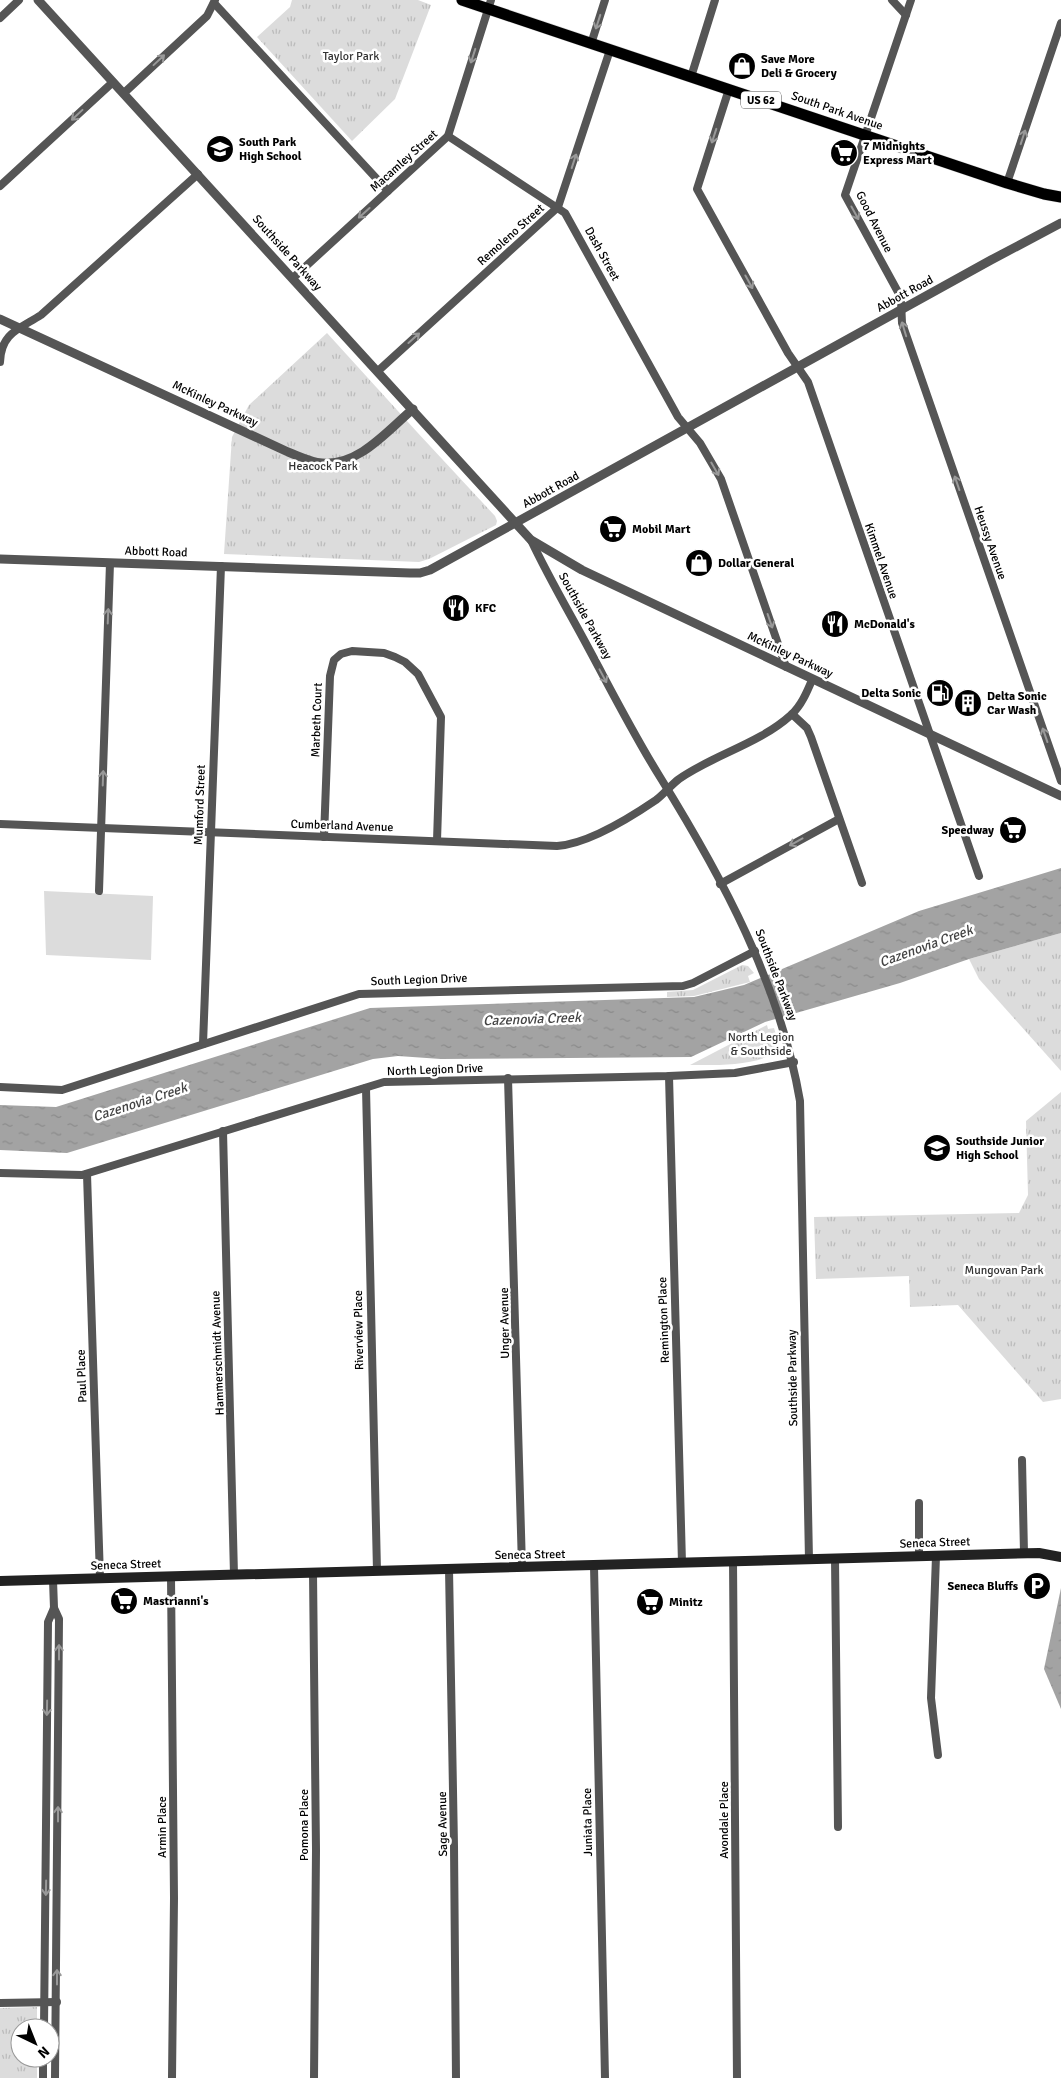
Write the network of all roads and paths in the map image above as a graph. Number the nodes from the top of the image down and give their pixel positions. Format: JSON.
{"nodes":[{"id":1,"x":19,"y":0,"type":"edge"},
{"id":2,"x":38,"y":0,"type":"edge"},
{"id":3,"x":462,"y":0,"type":"edge"},
{"id":4,"x":605,"y":0,"type":"edge"},
{"id":5,"x":715,"y":0,"type":"edge"},
{"id":6,"x":892,"y":0,"type":"edge"},
{"id":7,"x":910,"y":0,"type":"edge"},
{"id":8,"x":214,"y":1,"type":"edge"},
{"id":9,"x":490,"y":5,"type":"edge"},
{"id":10,"x":906,"y":15,"type":"junction"},
{"id":11,"x":0,"y":18,"type":"edge"},
{"id":12,"x":1061,"y":23,"type":"edge"},
{"id":13,"x":591,"y":44,"type":"junction"},
{"id":14,"x":610,"y":50,"type":"junction"},
{"id":15,"x":691,"y":77,"type":"junction"},
{"id":16,"x":113,"y":82,"type":"junction"},
{"id":17,"x":729,"y":89,"type":"junction"},
{"id":18,"x":124,"y":93,"type":"junction"},
{"id":19,"x":865,"y":135,"type":"junction"},
{"id":20,"x":448,"y":136,"type":"junction"},
{"id":21,"x":198,"y":174,"type":"junction"},
{"id":22,"x":1007,"y":183,"type":"junction"},
{"id":23,"x":0,"y":186,"type":"edge"},
{"id":24,"x":388,"y":191,"type":"junction"},
{"id":25,"x":1061,"y":197,"type":"edge"},
{"id":26,"x":558,"y":207,"type":"junction"},
{"id":27,"x":1061,"y":223,"type":"edge"},
{"id":28,"x":293,"y":278,"type":"junction"},
{"id":29,"x":900,"y":311,"type":"junction"},
{"id":30,"x":0,"y":319,"type":"edge"},
{"id":31,"x":21,"y":328,"type":"junction"},
{"id":32,"x":0,"y":362,"type":"edge"},
{"id":33,"x":799,"y":367,"type":"junction"},
{"id":34,"x":378,"y":371,"type":"junction"},
{"id":35,"x":413,"y":409,"type":"junction"},
{"id":36,"x":688,"y":428,"type":"junction"},
{"id":37,"x":516,"y":524,"type":"junction"},
{"id":38,"x":531,"y":540,"type":"junction"},
{"id":39,"x":0,"y":559,"type":"edge"},
{"id":40,"x":110,"y":562,"type":"junction"},
{"id":41,"x":221,"y":566,"type":"junction"},
{"id":42,"x":786,"y":667,"type":"junction"},
{"id":43,"x":812,"y":680,"type":"junction"},
{"id":44,"x":792,"y":714,"type":"junction"},
{"id":45,"x":929,"y":735,"type":"junction"},
{"id":46,"x":1061,"y":782,"type":"edge"},
{"id":47,"x":668,"y":790,"type":"junction"},
{"id":48,"x":1061,"y":796,"type":"edge"},
{"id":49,"x":839,"y":819,"type":"junction"},
{"id":50,"x":0,"y":824,"type":"edge"},
{"id":51,"x":101,"y":827,"type":"junction"},
{"id":52,"x":210,"y":833,"type":"junction"},
{"id":53,"x":324,"y":837,"type":"junction"},
{"id":54,"x":437,"y":841,"type":"junction"},
{"id":55,"x":979,"y":876,"type":"dead end"},
{"id":56,"x":862,"y":883,"type":"dead end"},
{"id":57,"x":720,"y":884,"type":"junction"},
{"id":58,"x":99,"y":891,"type":"dead end"},
{"id":59,"x":755,"y":951,"type":"junction"},
{"id":60,"x":203,"y":1044,"type":"junction"},
{"id":61,"x":794,"y":1062,"type":"junction"},
{"id":62,"x":669,"y":1076,"type":"junction"},
{"id":63,"x":508,"y":1078,"type":"junction"},
{"id":64,"x":0,"y":1087,"type":"edge"},
{"id":65,"x":366,"y":1088,"type":"junction"},
{"id":66,"x":223,"y":1131,"type":"junction"},
{"id":67,"x":0,"y":1173,"type":"edge"},
{"id":68,"x":87,"y":1174,"type":"junction"},
{"id":69,"x":1022,"y":1460,"type":"dead end"},
{"id":70,"x":919,"y":1503,"type":"dead end"},
{"id":71,"x":1024,"y":1553,"type":"junction"},
{"id":72,"x":919,"y":1556,"type":"junction"},
{"id":73,"x":936,"y":1556,"type":"junction"},
{"id":74,"x":1061,"y":1557,"type":"edge"},
{"id":75,"x":835,"y":1559,"type":"junction"},
{"id":76,"x":809,"y":1560,"type":"junction"},
{"id":77,"x":733,"y":1561,"type":"junction"},
{"id":78,"x":682,"y":1563,"type":"junction"},
{"id":79,"x":594,"y":1566,"type":"junction"},
{"id":80,"x":522,"y":1567,"type":"junction"},
{"id":81,"x":449,"y":1569,"type":"junction"},
{"id":82,"x":377,"y":1571,"type":"junction"},
{"id":83,"x":313,"y":1573,"type":"junction"},
{"id":84,"x":234,"y":1575,"type":"junction"},
{"id":85,"x":171,"y":1576,"type":"junction"},
{"id":86,"x":100,"y":1578,"type":"junction"},
{"id":87,"x":53,"y":1580,"type":"junction"},
{"id":88,"x":0,"y":1581,"type":"edge"},
{"id":89,"x":54,"y":1608,"type":"junction"},
{"id":90,"x":47,"y":1743,"type":"junction"},
{"id":91,"x":59,"y":1744,"type":"junction"},
{"id":92,"x":938,"y":1755,"type":"dead end"},
{"id":93,"x":838,"y":1827,"type":"dead end"},
{"id":94,"x":47,"y":1866,"type":"junction"},
{"id":95,"x":58,"y":1866,"type":"junction"},
{"id":96,"x":44,"y":2002,"type":"junction"},
{"id":97,"x":57,"y":2002,"type":"junction"},
{"id":98,"x":0,"y":2003,"type":"edge"},
{"id":99,"x":44,"y":2018,"type":"edge"},
{"id":100,"x":56,"y":2078,"type":"edge"},
{"id":101,"x":172,"y":2078,"type":"edge"},
{"id":102,"x":314,"y":2078,"type":"edge"},
{"id":103,"x":456,"y":2078,"type":"edge"},
{"id":104,"x":605,"y":2078,"type":"edge"},
{"id":105,"x":737,"y":2078,"type":"edge"}],
"edges":[{"from":1,"to":11,"type":"street"},
{"from":2,"to":16,"type":"street","name":"Southside Parkway"},
{"from":3,"to":9,"type":"main road","name":"South Park Avenue","number":"US 62"},
{"from":4,"to":13,"type":"street","one_way":true},
{"from":5,"to":15,"type":"street"},
{"from":6,"to":10,"type":"street"},
{"from":7,"to":10,"type":"street","name":"Good Avenue"},
{"from":18,"to":8,"type":"street","one_way":true},
{"from":8,"to":24,"type":"street"},
{"from":9,"to":13,"type":"main road","name":"South Park Avenue","number":"US 62"},
{"from":9,"to":20,"type":"street","name":"Macamley Street","one_way":true},
{"from":10,"to":19,"type":"street","name":"Good Avenue"},
{"from":22,"to":12,"type":"street","one_way":true},
{"from":13,"to":14,"type":"main road","name":"South Park Avenue","number":"US 62"},
{"from":14,"to":15,"type":"main road","name":"South Park Avenue","number":"US 62"},
{"from":26,"to":14,"type":"street","name":"Remoleno Street","one_way":true},
{"from":15,"to":17,"type":"main road","name":"South Park Avenue","number":"US 62"},
{"from":16,"to":18,"type":"street","name":"Southside Parkway"},
{"from":16,"to":23,"type":"street","one_way":true},
{"from":17,"to":19,"type":"main road","name":"South Park Avenue","number":"US 62"},
{"from":17,"to":33,"type":"street","name":"Kimmel Avenue","one_way":true},
{"from":18,"to":21,"type":"street","name":"Southside Parkway"},
{"from":19,"to":22,"type":"main road","name":"South Park Avenue","number":"US 62"},
{"from":19,"to":29,"type":"street","name":"Good Avenue","one_way":true},
{"from":20,"to":24,"type":"street","name":"Macamley Street"},
{"from":20,"to":26,"type":"street","name":"Dash Street"},
{"from":21,"to":28,"type":"street","name":"Southside Parkway"},
{"from":21,"to":31,"type":"street"},
{"from":22,"to":25,"type":"main road","name":"South Park Avenue","number":"US 62"},
{"from":24,"to":28,"type":"street","name":"Macamley Street","one_way":true},
{"from":34,"to":26,"type":"street","name":"Remoleno Street","one_way":true},
{"from":26,"to":36,"type":"street","name":"Dash Street"},
{"from":27,"to":29,"type":"street","name":"Abbott Road"},
{"from":28,"to":34,"type":"street","name":"Southside Parkway"},
{"from":29,"to":33,"type":"street","name":"Abbott Road"},
{"from":46,"to":29,"type":"street","name":"Heussy Avenue","one_way":true},
{"from":30,"to":31,"type":"street","name":"McKinley Parkway"},
{"from":31,"to":32,"type":"street"},
{"from":31,"to":35,"type":"street","name":"McKinley Parkway"},
{"from":33,"to":36,"type":"street","name":"Abbott Road"},
{"from":33,"to":45,"type":"street","name":"Kimmel Avenue"},
{"from":34,"to":35,"type":"street","name":"Southside Parkway"},
{"from":35,"to":37,"type":"street","name":"Southside Parkway"},
{"from":36,"to":37,"type":"street","name":"Abbott Road"},
{"from":36,"to":42,"type":"street","name":"Dash Street","one_way":true},
{"from":37,"to":38,"type":"street","name":"McKinley Parkway"},
{"from":37,"to":41,"type":"street","name":"Abbott Road"},
{"from":38,"to":42,"type":"street","name":"McKinley Parkway"},
{"from":38,"to":47,"type":"street","name":"Southside Parkway","one_way":true},
{"from":39,"to":40,"type":"street","name":"Abbott Road"},
{"from":40,"to":41,"type":"street","name":"Abbott Road"},
{"from":51,"to":40,"type":"street","one_way":true},
{"from":41,"to":52,"type":"street","name":"Mumford Street"},
{"from":42,"to":43,"type":"street","name":"McKinley Parkway"},
{"from":43,"to":44,"type":"street"},
{"from":43,"to":45,"type":"street","name":"McKinley Parkway"},
{"from":44,"to":47,"type":"street","name":"Cumberland Avenue"},
{"from":44,"to":49,"type":"street"},
{"from":45,"to":48,"type":"street","name":"McKinley Parkway"},
{"from":45,"to":55,"type":"street","name":"Kimmel Avenue"},
{"from":47,"to":54,"type":"street","name":"Cumberland Avenue"},
{"from":47,"to":57,"type":"street","name":"Southside Parkway"},
{"from":49,"to":56,"type":"street"},
{"from":49,"to":57,"type":"street","one_way":true},
{"from":50,"to":51,"type":"street","name":"Cumberland Avenue"},
{"from":51,"to":52,"type":"street","name":"Cumberland Avenue"},
{"from":51,"to":58,"type":"street"},
{"from":52,"to":53,"type":"street","name":"Cumberland Avenue"},
{"from":52,"to":60,"type":"street","name":"Mumford Street"},
{"from":53,"to":54,"type":"street","name":"Cumberland Avenue"},
{"from":53,"to":54,"type":"street","name":"Marbeth Court"},
{"from":57,"to":59,"type":"street","name":"Southside Parkway"},
{"from":59,"to":60,"type":"street","name":"South Legion Drive"},
{"from":59,"to":61,"type":"street","name":"Southside Parkway"},
{"from":60,"to":64,"type":"street","name":"South Legion Drive"},
{"from":61,"to":62,"type":"street","name":"North Legion Drive"},
{"from":61,"to":76,"type":"street","name":"Southside Parkway"},
{"from":62,"to":63,"type":"street","name":"North Legion Drive"},
{"from":62,"to":78,"type":"street","name":"Remington Place"},
{"from":63,"to":65,"type":"street","name":"North Legion Drive"},
{"from":63,"to":80,"type":"street","name":"Unger Avenue"},
{"from":65,"to":66,"type":"street","name":"North Legion Drive"},
{"from":65,"to":82,"type":"street","name":"Riverview Place"},
{"from":66,"to":68,"type":"street","name":"North Legion Drive"},
{"from":66,"to":84,"type":"street","name":"Hammerschmidt Avenue"},
{"from":67,"to":68,"type":"street","name":"North Legion Drive"},
{"from":68,"to":86,"type":"street","name":"Paul Place"},
{"from":69,"to":71,"type":"street"},
{"from":70,"to":72,"type":"street"},
{"from":71,"to":73,"type":"main road","name":"Seneca Street"},
{"from":71,"to":74,"type":"main road","name":"Seneca Street"},
{"from":72,"to":73,"type":"main road","name":"Seneca Street"},
{"from":72,"to":75,"type":"main road","name":"Seneca Street"},
{"from":73,"to":92,"type":"street"},
{"from":75,"to":76,"type":"main road","name":"Seneca Street"},
{"from":75,"to":93,"type":"street"},
{"from":76,"to":77,"type":"main road","name":"Seneca Street"},
{"from":77,"to":78,"type":"main road","name":"Seneca Street"},
{"from":77,"to":105,"type":"street","name":"Avondale Place"},
{"from":78,"to":79,"type":"main road","name":"Seneca Street"},
{"from":79,"to":80,"type":"main road","name":"Seneca Street"},
{"from":79,"to":104,"type":"street","name":"Juniata Place"},
{"from":80,"to":81,"type":"main road","name":"Seneca Street"},
{"from":81,"to":82,"type":"main road","name":"Seneca Street"},
{"from":81,"to":103,"type":"street","name":"Sage Avenue"},
{"from":82,"to":83,"type":"main road","name":"Seneca Street"},
{"from":83,"to":84,"type":"main road","name":"Seneca Street"},
{"from":83,"to":102,"type":"street","name":"Pomona Place"},
{"from":84,"to":85,"type":"main road","name":"Seneca Street"},
{"from":85,"to":86,"type":"main road","name":"Seneca Street"},
{"from":85,"to":101,"type":"street","name":"Armin Place"},
{"from":86,"to":87,"type":"main road","name":"Seneca Street"},
{"from":87,"to":88,"type":"main road","name":"Seneca Street"},
{"from":87,"to":89,"type":"street"},
{"from":89,"to":90,"type":"street","one_way":true},
{"from":91,"to":89,"type":"street","one_way":true},
{"from":90,"to":91,"type":"street"},
{"from":90,"to":94,"type":"street"},
{"from":95,"to":91,"type":"street","one_way":true},
{"from":94,"to":95,"type":"street"},
{"from":94,"to":96,"type":"street","one_way":true},
{"from":97,"to":95,"type":"street","one_way":true},
{"from":96,"to":97,"type":"street"},
{"from":96,"to":98,"type":"street"},
{"from":96,"to":99,"type":"street"},
{"from":97,"to":100,"type":"street"}]}
